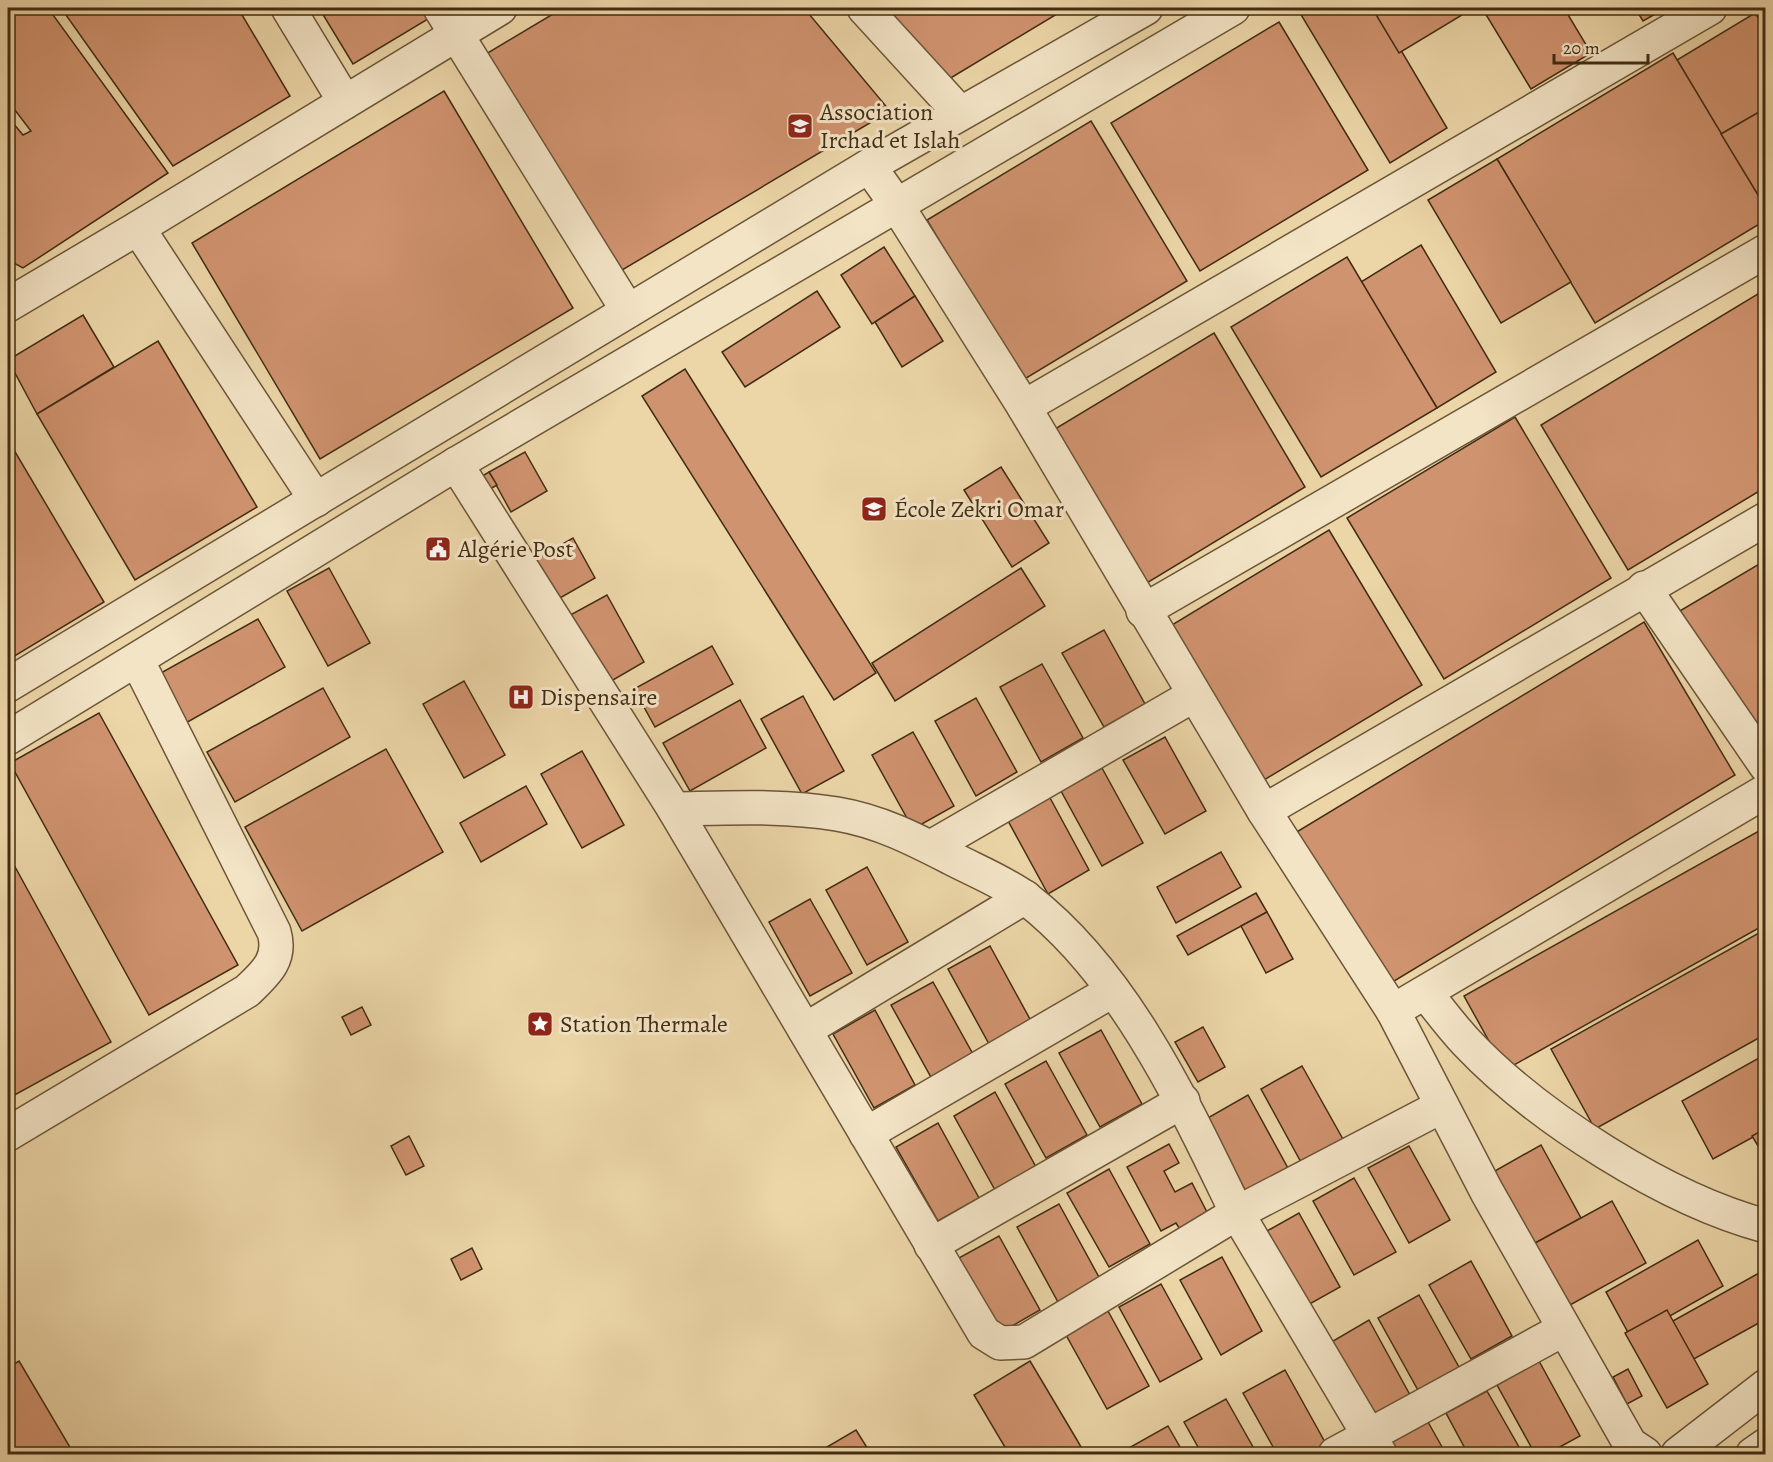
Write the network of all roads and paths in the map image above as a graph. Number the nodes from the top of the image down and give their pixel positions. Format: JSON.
{"nodes":[{"id":1,"x":288,"y":8,"type":"edge"},
{"id":2,"x":500,"y":8,"type":"edge"},
{"id":3,"x":864,"y":8,"type":"edge"},
{"id":4,"x":1146,"y":8,"type":"edge"},
{"id":5,"x":1233,"y":8,"type":"edge"},
{"id":6,"x":1710,"y":8,"type":"edge"},
{"id":7,"x":448,"y":21,"type":"edge"},
{"id":8,"x":345,"y":102,"type":"junction"},
{"id":9,"x":960,"y":113,"type":"junction"},
{"id":10,"x":869,"y":166,"type":"junction"},
{"id":11,"x":896,"y":204,"type":"junction"},
{"id":12,"x":138,"y":228,"type":"junction"},
{"id":13,"x":1766,"y":251,"type":"edge"},
{"id":14,"x":15,"y":292,"type":"edge"},
{"id":15,"x":628,"y":311,"type":"junction"},
{"id":16,"x":1024,"y":407,"type":"junction"},
{"id":17,"x":456,"y":465,"type":"junction"},
{"id":18,"x":316,"y":500,"type":"junction"},
{"id":19,"x":1766,"y":519,"type":"edge"},
{"id":20,"x":1644,"y":588,"type":"junction"},
{"id":21,"x":1143,"y":610,"type":"junction"},
{"id":22,"x":137,"y":660,"type":"junction"},
{"id":23,"x":8,"y":685,"type":"edge"},
{"id":24,"x":1194,"y":695,"type":"junction"},
{"id":25,"x":8,"y":738,"type":"edge"},
{"id":26,"x":1766,"y":766,"type":"edge"},
{"id":27,"x":1766,"y":791,"type":"edge"},
{"id":28,"x":674,"y":809,"type":"junction"},
{"id":29,"x":1264,"y":811,"type":"junction"},
{"id":30,"x":931,"y":847,"type":"junction"},
{"id":31,"x":1025,"y":897,"type":"junction"},
{"id":32,"x":1112,"y":991,"type":"junction"},
{"id":33,"x":1426,"y":993,"type":"junction"},
{"id":34,"x":1393,"y":1011,"type":"junction"},
{"id":35,"x":805,"y":1030,"type":"junction"},
{"id":36,"x":1183,"y":1101,"type":"junction"},
{"id":37,"x":1442,"y":1106,"type":"junction"},
{"id":38,"x":10,"y":1127,"type":"edge"},
{"id":39,"x":866,"y":1134,"type":"junction"},
{"id":40,"x":1237,"y":1213,"type":"junction"},
{"id":41,"x":1766,"y":1226,"type":"edge"},
{"id":42,"x":932,"y":1245,"type":"junction"},
{"id":43,"x":1563,"y":1329,"type":"junction"},
{"id":44,"x":1766,"y":1386,"type":"edge"},
{"id":45,"x":1375,"y":1445,"type":"edge"},
{"id":46,"x":1766,"y":1445,"type":"edge"},
{"id":47,"x":1634,"y":1451,"type":"edge"},
{"id":48,"x":1335,"y":1455,"type":"edge"},
{"id":49,"x":1678,"y":1455,"type":"edge"},
{"id":50,"x":1753,"y":1455,"type":"edge"}],
"edges":[{"from":1,"to":8,"type":"street"},
{"from":2,"to":7,"type":"street"},
{"from":3,"to":9,"type":"street"},
{"from":4,"to":9,"type":"street"},
{"from":5,"to":11,"type":"street"},
{"from":6,"to":16,"type":"street"},
{"from":7,"to":8,"type":"street"},
{"from":7,"to":15,"type":"street"},
{"from":8,"to":12,"type":"street"},
{"from":9,"to":10,"type":"street"},
{"from":10,"to":11,"type":"street"},
{"from":10,"to":15,"type":"street"},
{"from":11,"to":16,"type":"street"},
{"from":11,"to":17,"type":"street"},
{"from":12,"to":14,"type":"street"},
{"from":12,"to":18,"type":"street"},
{"from":13,"to":21,"type":"street"},
{"from":15,"to":18,"type":"street"},
{"from":16,"to":21,"type":"street"},
{"from":17,"to":22,"type":"street"},
{"from":17,"to":28,"type":"street"},
{"from":18,"to":23,"type":"street"},
{"from":19,"to":20,"type":"street"},
{"from":20,"to":26,"type":"street"},
{"from":20,"to":29,"type":"street"},
{"from":21,"to":24,"type":"street"},
{"from":22,"to":25,"type":"street"},
{"from":22,"to":38,"type":"street"},
{"from":24,"to":29,"type":"street"},
{"from":24,"to":30,"type":"street"},
{"from":27,"to":33,"type":"street"},
{"from":28,"to":30,"type":"street"},
{"from":28,"to":35,"type":"street"},
{"from":29,"to":34,"type":"street"},
{"from":30,"to":31,"type":"street"},
{"from":31,"to":32,"type":"street"},
{"from":31,"to":35,"type":"street"},
{"from":32,"to":36,"type":"street"},
{"from":32,"to":39,"type":"street"},
{"from":33,"to":34,"type":"street"},
{"from":33,"to":41,"type":"street"},
{"from":34,"to":37,"type":"street"},
{"from":35,"to":39,"type":"street"},
{"from":36,"to":40,"type":"street"},
{"from":36,"to":42,"type":"street"},
{"from":37,"to":40,"type":"street"},
{"from":37,"to":43,"type":"street"},
{"from":39,"to":42,"type":"street"},
{"from":40,"to":42,"type":"street"},
{"from":40,"to":45,"type":"street"},
{"from":43,"to":45,"type":"street"},
{"from":43,"to":47,"type":"street"},
{"from":44,"to":49,"type":"street"},
{"from":45,"to":48,"type":"street"},
{"from":46,"to":50,"type":"street"}]}
